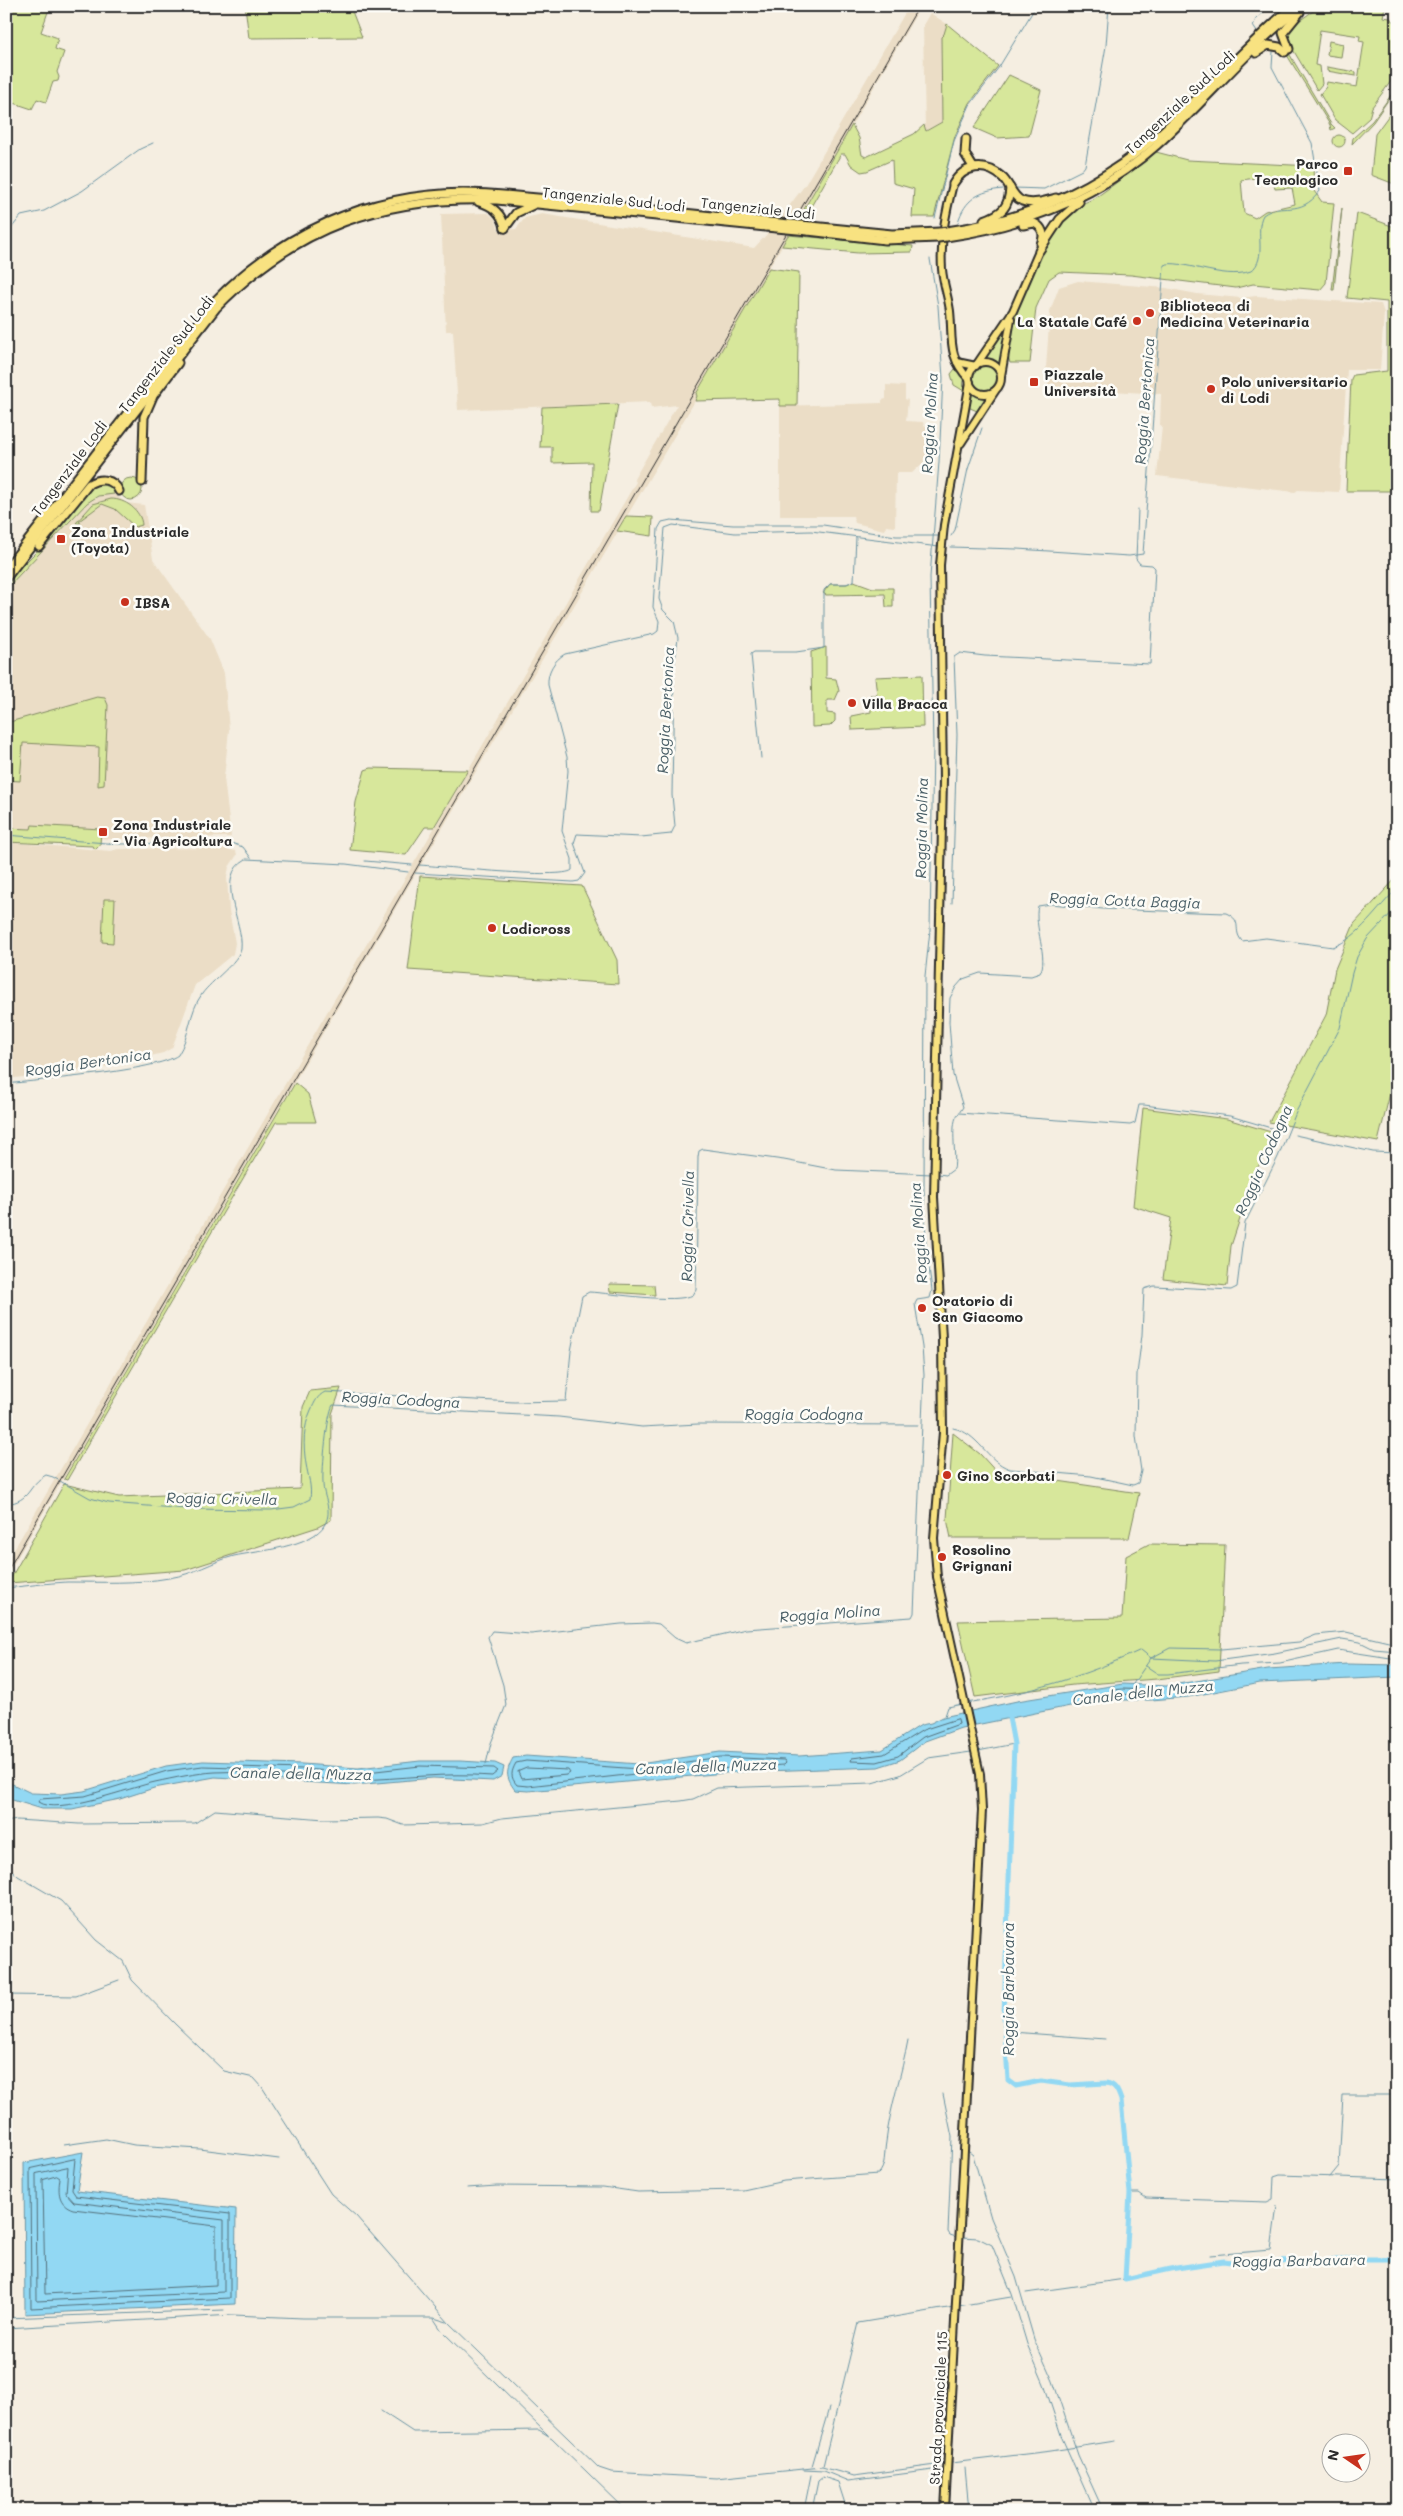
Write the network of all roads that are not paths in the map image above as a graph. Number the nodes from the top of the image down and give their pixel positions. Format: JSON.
{"nodes":[{"id":1,"x":1286,"y":6,"type":"edge"},
{"id":2,"x":1293,"y":6,"type":"edge"},
{"id":3,"x":1304,"y":6,"type":"edge"},
{"id":4,"x":1270,"y":25,"type":"junction"},
{"id":5,"x":1232,"y":71,"type":"junction"},
{"id":6,"x":966,"y":139,"type":"dead end"},
{"id":7,"x":973,"y":167,"type":"junction"},
{"id":8,"x":1110,"y":180,"type":"junction"},
{"id":9,"x":953,"y":184,"type":"joint"},
{"id":10,"x":1010,"y":187,"type":"junction"},
{"id":11,"x":1076,"y":192,"type":"junction"},
{"id":12,"x":470,"y":200,"type":"junction"},
{"id":13,"x":537,"y":204,"type":"junction"},
{"id":14,"x":767,"y":224,"type":"junction"},
{"id":15,"x":1005,"y":226,"type":"junction"},
{"id":16,"x":968,"y":228,"type":"junction"},
{"id":17,"x":942,"y":235,"type":"junction"},
{"id":18,"x":1039,"y":251,"type":"junction"},
{"id":19,"x":1013,"y":311,"type":"junction"},
{"id":20,"x":191,"y":339,"type":"junction"},
{"id":21,"x":957,"y":362,"type":"junction"},
{"id":22,"x":977,"y":365,"type":"junction"},
{"id":23,"x":1001,"y":376,"type":"junction"},
{"id":24,"x":970,"y":380,"type":"junction"},
{"id":25,"x":996,"y":390,"type":"junction"},
{"id":26,"x":958,"y":451,"type":"junction"},
{"id":27,"x":142,"y":482,"type":"dead end"},
{"id":28,"x":119,"y":491,"type":"dead end"},
{"id":29,"x":23,"y":558,"type":"junction"},
{"id":30,"x":6,"y":569,"type":"edge"},
{"id":31,"x":6,"y":578,"type":"edge"},
{"id":32,"x":945,"y":2510,"type":"edge"}],
"edges":[{"from":1,"to":4,"type":"highway"},
{"from":2,"to":4,"type":"highway","name":"Tangenziale Lodi"},
{"from":3,"to":5,"type":"highway","name":"Tangenziale Sud Lodi"},
{"from":3,"to":5,"type":"highway"},
{"from":4,"to":11,"type":"highway","name":"Tangenziale Lodi"},
{"from":5,"to":8,"type":"highway","name":"Tangenziale Sud Lodi"},
{"from":6,"to":7,"type":"highway"},
{"from":7,"to":9,"type":"highway"},
{"from":7,"to":10,"type":"highway"},
{"from":8,"to":15,"type":"highway","name":"Tangenziale Sud Lodi"},
{"from":8,"to":18,"type":"highway"},
{"from":9,"to":21,"type":"main road"},
{"from":10,"to":11,"type":"highway"},
{"from":10,"to":16,"type":"highway"},
{"from":11,"to":16,"type":"highway","name":"Tangenziale Lodi"},
{"from":12,"to":13,"type":"highway","name":"Tangenziale Sud Lodi"},
{"from":12,"to":13,"type":"highway"},
{"from":12,"to":20,"type":"highway","name":"Tangenziale Sud Lodi"},
{"from":13,"to":14,"type":"highway","name":"Tangenziale Sud Lodi"},
{"from":14,"to":17,"type":"highway","name":"Tangenziale Lodi","bridge":true},
{"from":14,"to":30,"type":"highway","name":"Tangenziale Lodi"},
{"from":15,"to":17,"type":"highway","name":"Tangenziale Sud Lodi"},
{"from":15,"to":18,"type":"highway"},
{"from":16,"to":17,"type":"highway","name":"Tangenziale Lodi"},
{"from":18,"to":19,"type":"main road"},
{"from":19,"to":22,"type":"main road"},
{"from":19,"to":23,"type":"main road"},
{"from":20,"to":27,"type":"highway"},
{"from":20,"to":29,"type":"highway","name":"Tangenziale Sud Lodi"},
{"from":21,"to":22,"type":"main road"},
{"from":21,"to":24,"type":"main road"},
{"from":22,"to":23,"type":"main road"},
{"from":22,"to":24,"type":"main road"},
{"from":23,"to":25,"type":"main road"},
{"from":24,"to":25,"type":"main road"},
{"from":24,"to":26,"type":"main road"},
{"from":25,"to":26,"type":"main road"},
{"from":26,"to":32,"type":"main road","name":"Strada provinciale 115"},
{"from":28,"to":29,"type":"highway"},
{"from":29,"to":31,"type":"highway","name":"Tangenziale Sud Lodi"}]}
